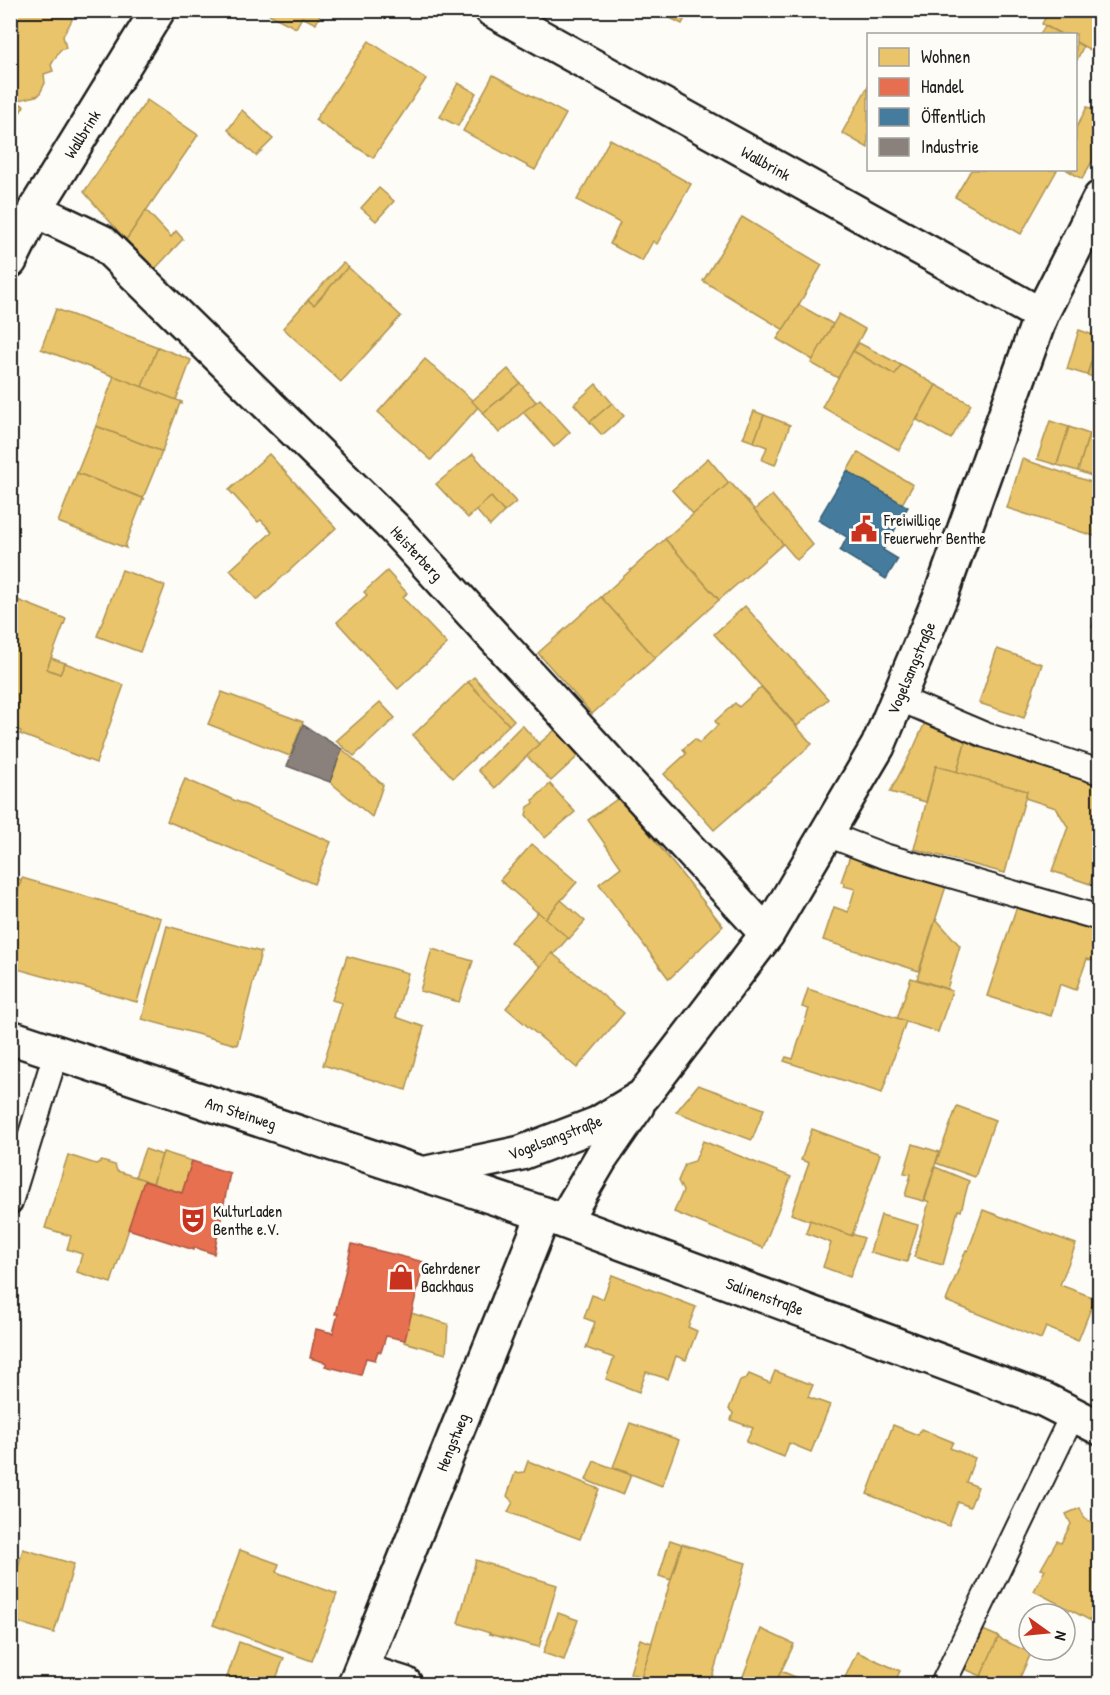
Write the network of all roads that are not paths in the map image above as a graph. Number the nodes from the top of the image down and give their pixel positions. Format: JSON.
{"nodes":[{"id":1,"x":158,"y":10,"type":"edge"},
{"id":2,"x":492,"y":10,"type":"edge"},
{"id":3,"x":1100,"y":198,"type":"edge"},
{"id":4,"x":35,"y":210,"type":"junction"},
{"id":5,"x":10,"y":261,"type":"edge"},
{"id":6,"x":1041,"y":315,"type":"junction"},
{"id":7,"x":898,"y":698,"type":"junction"},
{"id":8,"x":1100,"y":772,"type":"edge"},
{"id":9,"x":826,"y":834,"type":"junction"},
{"id":10,"x":1100,"y":918,"type":"edge"},
{"id":11,"x":767,"y":934,"type":"junction"},
{"id":12,"x":10,"y":1037,"type":"edge"},
{"id":13,"x":56,"y":1053,"type":"junction"},
{"id":14,"x":643,"y":1096,"type":"junction"},
{"id":15,"x":427,"y":1173,"type":"junction"},
{"id":16,"x":10,"y":1202,"type":"edge"},
{"id":17,"x":554,"y":1217,"type":"junction"},
{"id":18,"x":1086,"y":1421,"type":"edge"},
{"id":19,"x":358,"y":1677,"type":"edge"},
{"id":20,"x":405,"y":1684,"type":"edge"},
{"id":21,"x":943,"y":1684,"type":"edge"}],
"edges":[{"from":1,"to":4,"type":"street","name":"Wallbrink"},
{"from":2,"to":6,"type":"street","name":"Wallbrink"},
{"from":3,"to":6,"type":"street","name":"Vogelsangstraße"},
{"from":4,"to":5,"type":"street","name":"Wallbrink"},
{"from":4,"to":11,"type":"street","name":"Heisterberg"},
{"from":6,"to":7,"type":"street","name":"Vogelsangstraße"},
{"from":7,"to":8,"type":"lane"},
{"from":7,"to":9,"type":"street","name":"Vogelsangstraße"},
{"from":9,"to":10,"type":"lane"},
{"from":9,"to":11,"type":"street","name":"Vogelsangstraße"},
{"from":11,"to":14,"type":"street","name":"Vogelsangstraße"},
{"from":12,"to":13,"type":"street","name":"Am Steinweg"},
{"from":13,"to":15,"type":"street","name":"Am Steinweg"},
{"from":13,"to":16,"type":"lane"},
{"from":14,"to":15,"type":"street","name":"Vogelsangstraße"},
{"from":14,"to":17,"type":"street","name":"Vogelsangstraße"},
{"from":15,"to":17,"type":"street","name":"Salinenstraße"},
{"from":17,"to":18,"type":"street","name":"Salinenstraße"},
{"from":17,"to":19,"type":"street","name":"Hengstweg"},
{"from":18,"to":21,"type":"lane"},
{"from":19,"to":20,"type":"street","name":"Hengstweg"}]}
